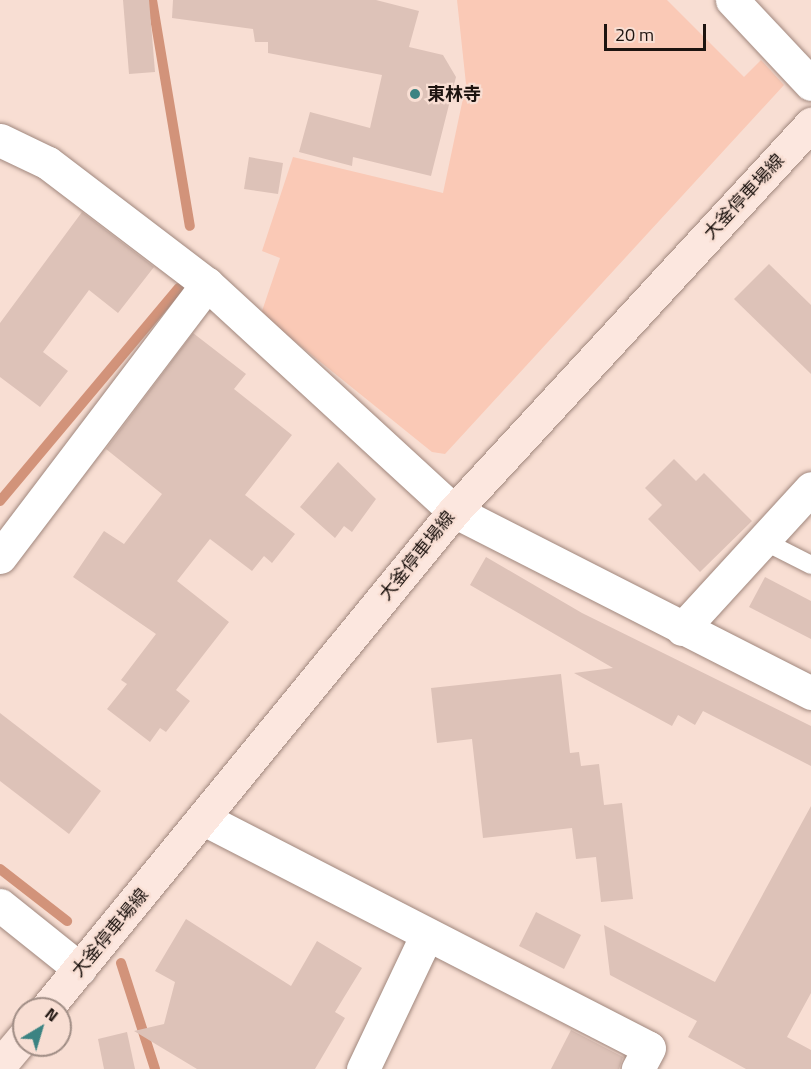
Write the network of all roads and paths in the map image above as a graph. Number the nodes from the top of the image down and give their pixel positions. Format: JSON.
{"nodes":[{"id":1,"x":732,"y":0,"type":"edge"},
{"id":2,"x":811,"y":84,"type":"edge"},
{"id":3,"x":811,"y":124,"type":"edge"},
{"id":4,"x":0,"y":140,"type":"edge"},
{"id":5,"x":207,"y":284,"type":"junction"},
{"id":6,"x":811,"y":488,"type":"edge"},
{"id":7,"x":454,"y":511,"type":"junction"},
{"id":8,"x":762,"y":540,"type":"junction"},
{"id":9,"x":0,"y":557,"type":"edge"},
{"id":10,"x":811,"y":565,"type":"edge"},
{"id":11,"x":682,"y":629,"type":"junction"},
{"id":12,"x":811,"y":693,"type":"edge"},
{"id":13,"x":204,"y":819,"type":"junction"},
{"id":14,"x":0,"y":905,"type":"edge"},
{"id":15,"x":427,"y":934,"type":"junction"},
{"id":16,"x":80,"y":969,"type":"junction"},
{"id":17,"x":56,"y":997,"type":"edge"},
{"id":18,"x":12,"y":1050,"type":"edge"},
{"id":19,"x":0,"y":1065,"type":"edge"},
{"id":20,"x":363,"y":1069,"type":"edge"},
{"id":21,"x":638,"y":1069,"type":"edge"}],
"edges":[{"from":1,"to":2,"type":"street"},
{"from":3,"to":7,"type":"main road","name":"大釜停車場線"},
{"from":4,"to":5,"type":"street"},
{"from":5,"to":7,"type":"street"},
{"from":5,"to":9,"type":"street"},
{"from":6,"to":8,"type":"street"},
{"from":7,"to":11,"type":"street"},
{"from":7,"to":13,"type":"main road","name":"大釜停車場線"},
{"from":8,"to":10,"type":"lane"},
{"from":8,"to":11,"type":"street"},
{"from":11,"to":12,"type":"street"},
{"from":13,"to":15,"type":"street"},
{"from":13,"to":16,"type":"main road","name":"大釜停車場線"},
{"from":14,"to":16,"type":"street"},
{"from":15,"to":20,"type":"street"},
{"from":15,"to":21,"type":"street"},
{"from":16,"to":17,"type":"main road","name":"大釜停車場線"},
{"from":18,"to":19,"type":"main road"}]}
